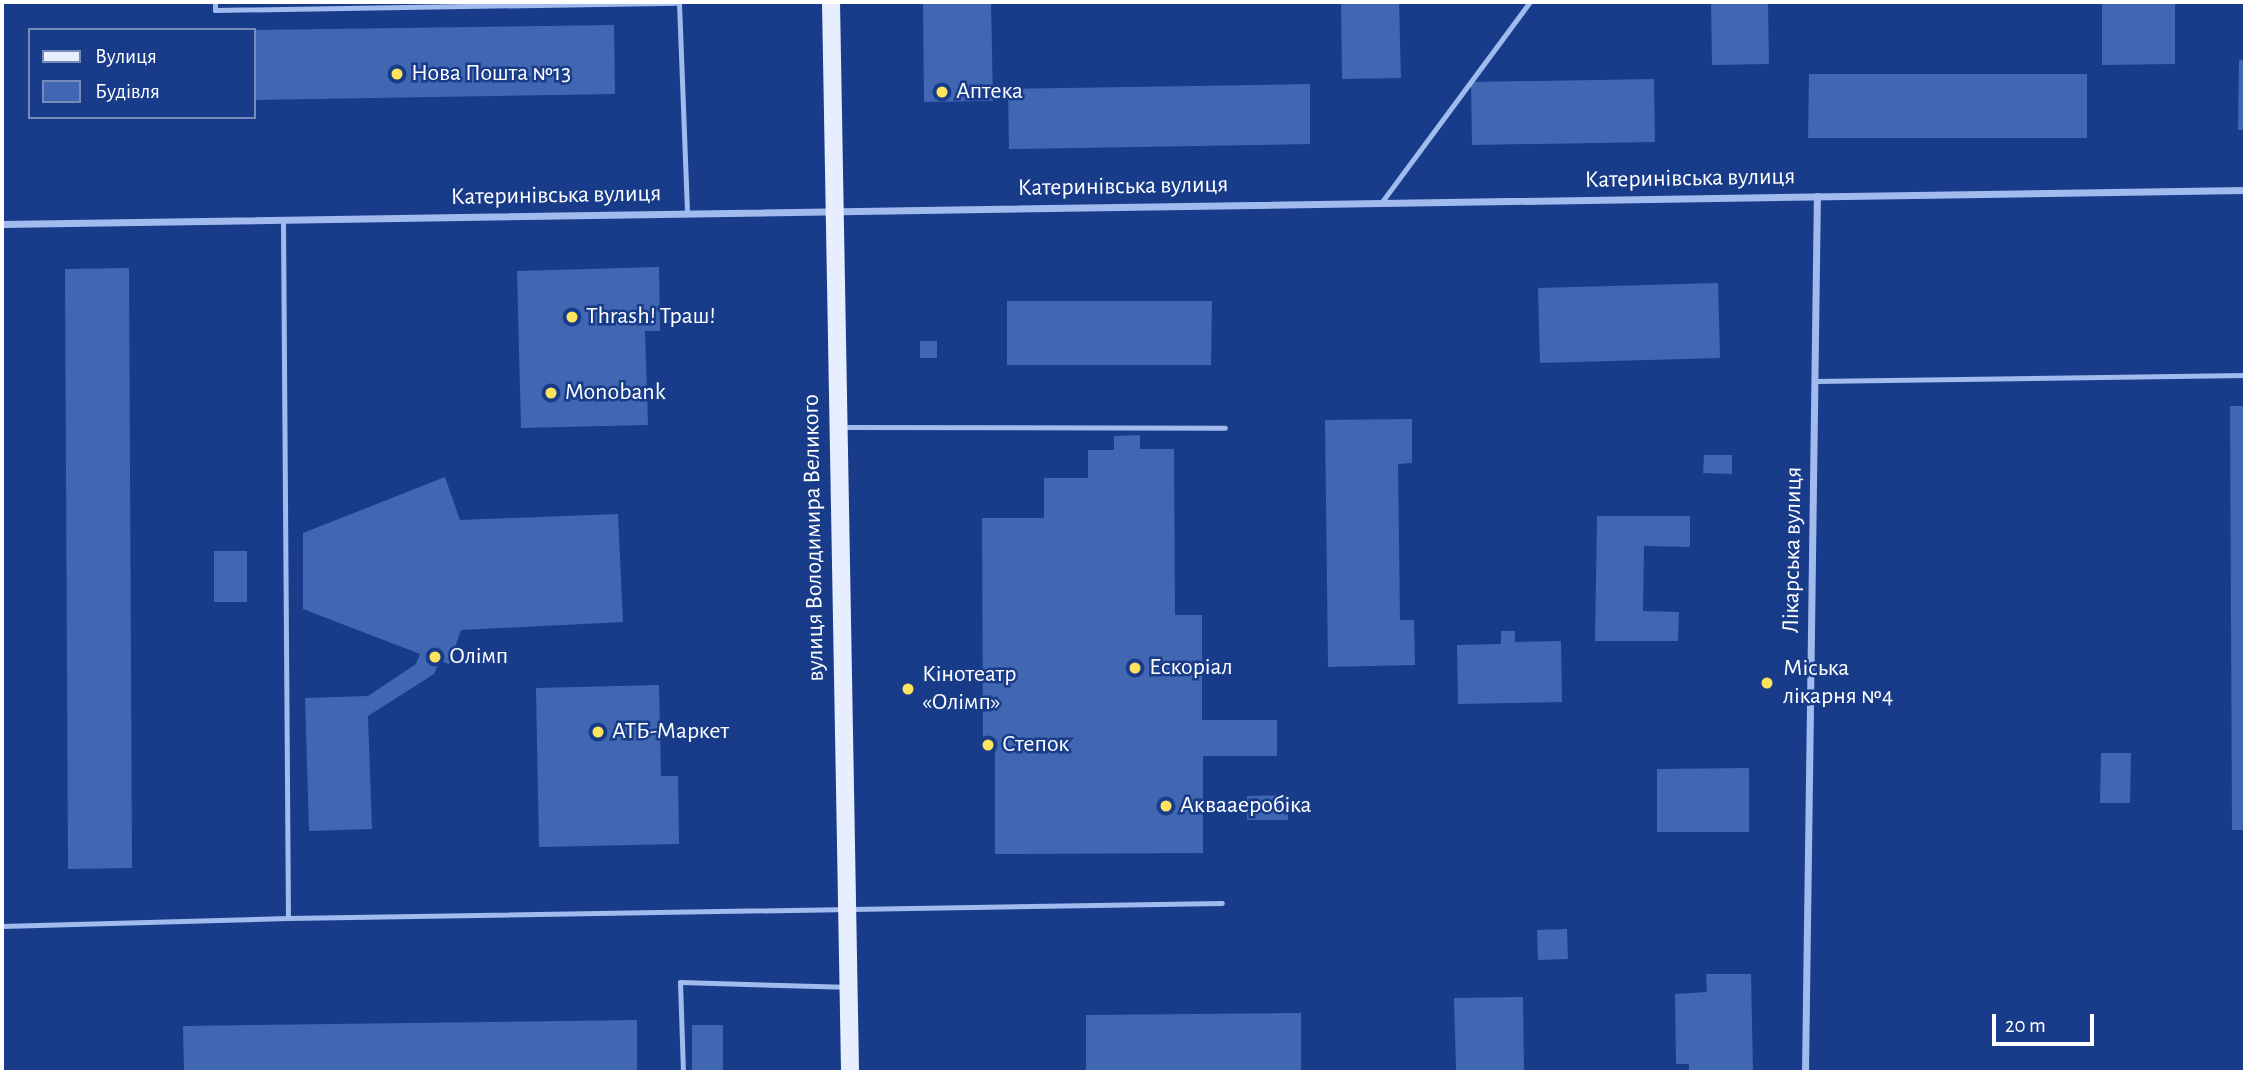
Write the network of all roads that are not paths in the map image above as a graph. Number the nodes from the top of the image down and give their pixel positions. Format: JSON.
{"nodes":[{"id":1,"x":215,"y":2,"type":"edge"},
{"id":2,"x":831,"y":2,"type":"edge"},
{"id":3,"x":1530,"y":2,"type":"edge"},
{"id":4,"x":454,"y":4,"type":"edge"},
{"id":5,"x":2245,"y":190,"type":"edge"},
{"id":6,"x":1817,"y":196,"type":"junction"},
{"id":7,"x":1381,"y":203,"type":"junction"},
{"id":8,"x":833,"y":209,"type":"junction"},
{"id":9,"x":687,"y":213,"type":"junction"},
{"id":10,"x":283,"y":222,"type":"junction"},
{"id":11,"x":2,"y":224,"type":"edge"},
{"id":12,"x":2245,"y":374,"type":"edge"},
{"id":13,"x":1815,"y":381,"type":"junction"},
{"id":14,"x":836,"y":427,"type":"junction"},
{"id":15,"x":1225,"y":428,"type":"dead end"},
{"id":16,"x":1222,"y":903,"type":"dead end"},
{"id":17,"x":846,"y":905,"type":"junction"},
{"id":18,"x":288,"y":918,"type":"junction"},
{"id":19,"x":2,"y":926,"type":"edge"},
{"id":20,"x":847,"y":987,"type":"junction"},
{"id":21,"x":683,"y":1072,"type":"edge"},
{"id":22,"x":849,"y":1072,"type":"edge"},
{"id":23,"x":1805,"y":1072,"type":"edge"}],
"edges":[{"from":1,"to":4,"type":"lane"},
{"from":2,"to":8,"type":"main road","name":"вулиця Володимира Великого"},
{"from":3,"to":7,"type":"lane"},
{"from":4,"to":9,"type":"lane"},
{"from":5,"to":6,"type":"street","name":"Катеринівська вулиця"},
{"from":6,"to":7,"type":"street","name":"Катеринівська вулиця"},
{"from":6,"to":13,"type":"street","name":"Лікарська вулиця"},
{"from":7,"to":8,"type":"street","name":"Катеринівська вулиця"},
{"from":8,"to":9,"type":"street","name":"Катеринівська вулиця"},
{"from":8,"to":14,"type":"main road","name":"вулиця Володимира Великого"},
{"from":9,"to":10,"type":"street","name":"Катеринівська вулиця"},
{"from":10,"to":11,"type":"street","name":"Катеринівська вулиця"},
{"from":10,"to":18,"type":"lane"},
{"from":12,"to":13,"type":"lane"},
{"from":13,"to":23,"type":"street","name":"Лікарська вулиця"},
{"from":14,"to":15,"type":"lane"},
{"from":14,"to":17,"type":"main road","name":"вулиця Володимира Великого"},
{"from":16,"to":17,"type":"lane"},
{"from":17,"to":18,"type":"lane"},
{"from":17,"to":20,"type":"main road","name":"вулиця Володимира Великого"},
{"from":18,"to":19,"type":"lane"},
{"from":20,"to":21,"type":"lane"},
{"from":20,"to":22,"type":"main road","name":"вулиця Володимира Великого"}]}
